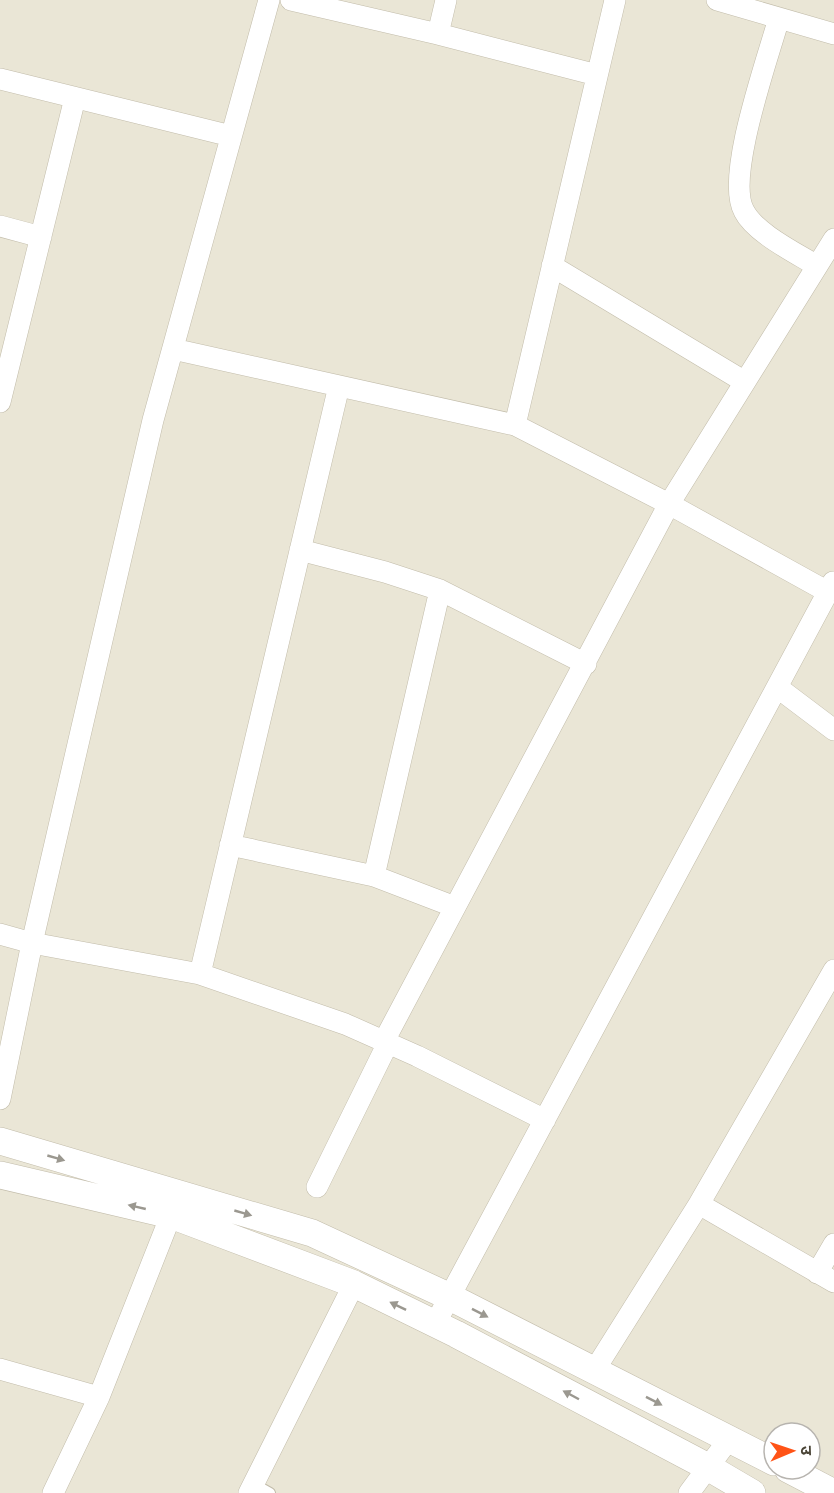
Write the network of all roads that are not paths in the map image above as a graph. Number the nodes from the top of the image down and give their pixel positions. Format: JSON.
{"nodes":[{"id":1,"x":269,"y":0,"type":"edge"},
{"id":2,"x":291,"y":0,"type":"edge"},
{"id":3,"x":446,"y":0,"type":"edge"},
{"id":4,"x":615,"y":0,"type":"edge"},
{"id":5,"x":717,"y":0,"type":"edge"},
{"id":6,"x":779,"y":18,"type":"junction"},
{"id":7,"x":438,"y":34,"type":"junction"},
{"id":8,"x":834,"y":34,"type":"edge"},
{"id":9,"x":597,"y":75,"type":"junction"},
{"id":10,"x":0,"y":79,"type":"edge"},
{"id":11,"x":75,"y":98,"type":"junction"},
{"id":12,"x":231,"y":136,"type":"junction"},
{"id":13,"x":0,"y":226,"type":"edge"},
{"id":14,"x":41,"y":237,"type":"junction"},
{"id":15,"x":834,"y":239,"type":"edge"},
{"id":16,"x":552,"y":266,"type":"junction"},
{"id":17,"x":817,"y":266,"type":"junction"},
{"id":18,"x":173,"y":349,"type":"junction"},
{"id":19,"x":745,"y":382,"type":"junction"},
{"id":20,"x":339,"y":386,"type":"junction"},
{"id":21,"x":0,"y":402,"type":"edge"},
{"id":22,"x":515,"y":425,"type":"junction"},
{"id":23,"x":669,"y":504,"type":"junction"},
{"id":24,"x":300,"y":550,"type":"junction"},
{"id":25,"x":831,"y":587,"type":"edge"},
{"id":26,"x":440,"y":590,"type":"junction"},
{"id":27,"x":586,"y":664,"type":"junction"},
{"id":28,"x":777,"y":687,"type":"junction"},
{"id":29,"x":834,"y":730,"type":"edge"},
{"id":30,"x":230,"y":845,"type":"junction"},
{"id":31,"x":374,"y":876,"type":"junction"},
{"id":32,"x":455,"y":907,"type":"junction"},
{"id":33,"x":0,"y":934,"type":"edge"},
{"id":34,"x":32,"y":943,"type":"junction"},
{"id":35,"x":834,"y":970,"type":"edge"},
{"id":36,"x":200,"y":974,"type":"junction"},
{"id":37,"x":384,"y":1041,"type":"junction"},
{"id":38,"x":0,"y":1099,"type":"edge"},
{"id":39,"x":545,"y":1120,"type":"junction"},
{"id":40,"x":0,"y":1141,"type":"edge"},
{"id":41,"x":0,"y":1175,"type":"edge"},
{"id":42,"x":317,"y":1187,"type":"dead end"},
{"id":43,"x":699,"y":1204,"type":"junction"},
{"id":44,"x":171,"y":1215,"type":"junction"},
{"id":45,"x":834,"y":1244,"type":"edge"},
{"id":46,"x":826,"y":1277,"type":"edge"},
{"id":47,"x":354,"y":1284,"type":"junction"},
{"id":48,"x":448,"y":1296,"type":"junction"},
{"id":49,"x":435,"y":1324,"type":"junction"},
{"id":50,"x":0,"y":1369,"type":"edge"},
{"id":51,"x":594,"y":1371,"type":"junction"},
{"id":52,"x":99,"y":1397,"type":"junction"},
{"id":53,"x":729,"y":1439,"type":"junction"},
{"id":54,"x":762,"y":1456,"type":"edge"},
{"id":55,"x":706,"y":1466,"type":"junction"},
{"id":56,"x":811,"y":1481,"type":"edge"},
{"id":57,"x":258,"y":1490,"type":"edge"},
{"id":58,"x":53,"y":1493,"type":"edge"},
{"id":59,"x":689,"y":1493,"type":"edge"},
{"id":60,"x":752,"y":1493,"type":"edge"},
{"id":61,"x":834,"y":1493,"type":"edge"}],
"edges":[{"from":1,"to":12,"type":"street"},
{"from":2,"to":7,"type":"street"},
{"from":3,"to":7,"type":"street"},
{"from":4,"to":9,"type":"street"},
{"from":5,"to":6,"type":"street"},
{"from":6,"to":8,"type":"street"},
{"from":6,"to":17,"type":"street"},
{"from":7,"to":9,"type":"street"},
{"from":9,"to":16,"type":"street"},
{"from":10,"to":11,"type":"street"},
{"from":11,"to":12,"type":"street"},
{"from":11,"to":14,"type":"street"},
{"from":12,"to":18,"type":"street"},
{"from":13,"to":14,"type":"street"},
{"from":14,"to":21,"type":"street"},
{"from":15,"to":17,"type":"street"},
{"from":16,"to":19,"type":"street"},
{"from":16,"to":22,"type":"street"},
{"from":17,"to":19,"type":"street"},
{"from":18,"to":20,"type":"street"},
{"from":18,"to":34,"type":"street"},
{"from":19,"to":23,"type":"street"},
{"from":20,"to":22,"type":"street"},
{"from":20,"to":24,"type":"street"},
{"from":22,"to":23,"type":"street"},
{"from":23,"to":25,"type":"street"},
{"from":23,"to":27,"type":"street"},
{"from":24,"to":26,"type":"street"},
{"from":24,"to":30,"type":"street"},
{"from":25,"to":28,"type":"street"},
{"from":26,"to":27,"type":"street"},
{"from":26,"to":31,"type":"street"},
{"from":27,"to":32,"type":"street"},
{"from":28,"to":29,"type":"street"},
{"from":28,"to":39,"type":"street"},
{"from":30,"to":31,"type":"street"},
{"from":30,"to":36,"type":"street"},
{"from":31,"to":32,"type":"street"},
{"from":32,"to":37,"type":"street"},
{"from":33,"to":34,"type":"street"},
{"from":34,"to":36,"type":"street"},
{"from":34,"to":38,"type":"street"},
{"from":35,"to":43,"type":"street"},
{"from":36,"to":37,"type":"street"},
{"from":37,"to":39,"type":"street"},
{"from":37,"to":42,"type":"street"},
{"from":39,"to":48,"type":"street"},
{"from":40,"to":48,"type":"street","one_way":true},
{"from":44,"to":41,"type":"street","one_way":true},
{"from":43,"to":46,"type":"street"},
{"from":43,"to":51,"type":"street"},
{"from":44,"to":47,"type":"street"},
{"from":44,"to":52,"type":"street"},
{"from":45,"to":46,"type":"street"},
{"from":49,"to":47,"type":"street","one_way":true},
{"from":47,"to":57,"type":"street"},
{"from":48,"to":49,"type":"street"},
{"from":48,"to":51,"type":"street","one_way":true},
{"from":55,"to":49,"type":"street","one_way":true},
{"from":50,"to":52,"type":"street"},
{"from":51,"to":53,"type":"street","one_way":true},
{"from":52,"to":58,"type":"street"},
{"from":53,"to":54,"type":"street"},
{"from":53,"to":55,"type":"street"},
{"from":55,"to":59,"type":"street"},
{"from":55,"to":60,"type":"street"},
{"from":56,"to":61,"type":"street"}]}
